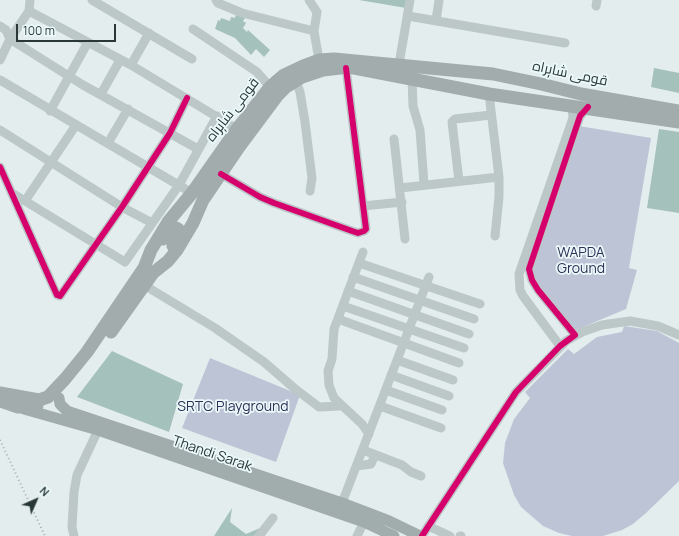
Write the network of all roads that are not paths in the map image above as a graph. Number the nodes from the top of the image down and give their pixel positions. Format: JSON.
{"nodes":[{"id":1,"x":29,"y":0,"type":"edge"},
{"id":2,"x":92,"y":0,"type":"edge"},
{"id":3,"x":216,"y":0,"type":"edge"},
{"id":4,"x":309,"y":0,"type":"edge"},
{"id":5,"x":410,"y":0,"type":"edge"},
{"id":6,"x":439,"y":0,"type":"edge"},
{"id":7,"x":29,"y":11,"type":"junction"},
{"id":8,"x":408,"y":16,"type":"junction"},
{"id":9,"x":436,"y":21,"type":"junction"},
{"id":10,"x":0,"y":26,"type":"edge"},
{"id":11,"x":193,"y":29,"type":"dead end"},
{"id":12,"x":314,"y":31,"type":"junction"},
{"id":13,"x":149,"y":33,"type":"junction"},
{"id":14,"x":10,"y":39,"type":"junction"},
{"id":15,"x":88,"y":42,"type":"junction"},
{"id":16,"x":565,"y":43,"type":"dead end"},
{"id":17,"x":192,"y":59,"type":"dead end"},
{"id":18,"x":0,"y":60,"type":"edge"},
{"id":19,"x":120,"y":60,"type":"junction"},
{"id":20,"x":319,"y":60,"type":"junction"},
{"id":21,"x":399,"y":64,"type":"junction"},
{"id":22,"x":131,"y":65,"type":"junction"},
{"id":23,"x":346,"y":68,"type":"junction"},
{"id":24,"x":445,"y":69,"type":"junction"},
{"id":25,"x":69,"y":76,"type":"junction"},
{"id":26,"x":412,"y":78,"type":"junction"},
{"id":27,"x":0,"y":80,"type":"edge"},
{"id":28,"x":290,"y":80,"type":"junction"},
{"id":29,"x":548,"y":86,"type":"junction"},
{"id":30,"x":270,"y":87,"type":"junction"},
{"id":31,"x":485,"y":93,"type":"junction"},
{"id":32,"x":101,"y":94,"type":"junction"},
{"id":33,"x":510,"y":97,"type":"junction"},
{"id":34,"x":187,"y":98,"type":"junction"},
{"id":35,"x":572,"y":106,"type":"junction"},
{"id":36,"x":588,"y":107,"type":"junction"},
{"id":37,"x":128,"y":109,"type":"junction"},
{"id":38,"x":50,"y":111,"type":"junction"},
{"id":39,"x":679,"y":111,"type":"edge"},
{"id":40,"x":491,"y":115,"type":"junction"},
{"id":41,"x":217,"y":116,"type":"junction"},
{"id":42,"x":679,"y":122,"type":"edge"},
{"id":43,"x":76,"y":124,"type":"junction"},
{"id":44,"x":237,"y":129,"type":"junction"},
{"id":45,"x":0,"y":130,"type":"edge"},
{"id":46,"x":170,"y":133,"type":"junction"},
{"id":47,"x":394,"y":139,"type":"dead end"},
{"id":48,"x":108,"y":143,"type":"junction"},
{"id":49,"x":198,"y":150,"type":"junction"},
{"id":50,"x":51,"y":162,"type":"junction"},
{"id":51,"x":0,"y":167,"type":"edge"},
{"id":52,"x":147,"y":167,"type":"junction"},
{"id":53,"x":221,"y":174,"type":"junction"},
{"id":54,"x":499,"y":177,"type":"junction"},
{"id":55,"x":459,"y":181,"type":"junction"},
{"id":56,"x":424,"y":184,"type":"junction"},
{"id":57,"x":179,"y":185,"type":"junction"},
{"id":58,"x":400,"y":188,"type":"junction"},
{"id":59,"x":310,"y":191,"type":"dead end"},
{"id":60,"x":12,"y":193,"type":"junction"},
{"id":61,"x":192,"y":193,"type":"junction"},
{"id":62,"x":24,"y":200,"type":"junction"},
{"id":63,"x":402,"y":202,"type":"junction"},
{"id":64,"x":363,"y":206,"type":"junction"},
{"id":65,"x":122,"y":207,"type":"junction"},
{"id":66,"x":152,"y":224,"type":"junction"},
{"id":67,"x":495,"y":236,"type":"dead end"},
{"id":68,"x":405,"y":239,"type":"dead end"},
{"id":69,"x":97,"y":244,"type":"junction"},
{"id":70,"x":362,"y":252,"type":"dead end"},
{"id":71,"x":359,"y":262,"type":"junction"},
{"id":72,"x":149,"y":270,"type":"junction"},
{"id":73,"x":353,"y":277,"type":"junction"},
{"id":74,"x":427,"y":281,"type":"junction"},
{"id":75,"x":144,"y":285,"type":"junction"},
{"id":76,"x":348,"y":291,"type":"junction"},
{"id":77,"x":420,"y":300,"type":"junction"},
{"id":78,"x":480,"y":304,"type":"dead end"},
{"id":79,"x":343,"y":306,"type":"junction"},
{"id":80,"x":415,"y":314,"type":"junction"},
{"id":81,"x":338,"y":319,"type":"junction"},
{"id":82,"x":474,"y":319,"type":"dead end"},
{"id":83,"x":409,"y":329,"type":"junction"},
{"id":84,"x":469,"y":334,"type":"dead end"},
{"id":85,"x":575,"y":335,"type":"junction"},
{"id":86,"x":679,"y":335,"type":"edge"},
{"id":87,"x":404,"y":342,"type":"junction"},
{"id":88,"x":560,"y":346,"type":"junction"},
{"id":89,"x":464,"y":348,"type":"dead end"},
{"id":90,"x":397,"y":360,"type":"junction"},
{"id":91,"x":459,"y":363,"type":"dead end"},
{"id":92,"x":391,"y":375,"type":"junction"},
{"id":93,"x":453,"y":380,"type":"dead end"},
{"id":94,"x":386,"y":390,"type":"junction"},
{"id":95,"x":0,"y":393,"type":"edge"},
{"id":96,"x":448,"y":396,"type":"dead end"},
{"id":97,"x":60,"y":398,"type":"junction"},
{"id":98,"x":0,"y":401,"type":"edge"},
{"id":99,"x":340,"y":406,"type":"junction"},
{"id":100,"x":380,"y":406,"type":"junction"},
{"id":101,"x":18,"y":407,"type":"junction"},
{"id":102,"x":442,"y":410,"type":"dead end"},
{"id":103,"x":441,"y":428,"type":"dead end"},
{"id":104,"x":98,"y":430,"type":"junction"},
{"id":105,"x":369,"y":434,"type":"junction"},
{"id":106,"x":363,"y":450,"type":"junction"},
{"id":107,"x":375,"y":455,"type":"junction"},
{"id":108,"x":357,"y":466,"type":"junction"},
{"id":109,"x":422,"y":476,"type":"dead end"},
{"id":110,"x":342,"y":503,"type":"junction"},
{"id":111,"x":273,"y":518,"type":"dead end"},
{"id":112,"x":364,"y":522,"type":"junction"},
{"id":113,"x":428,"y":526,"type":"junction"},
{"id":114,"x":74,"y":536,"type":"edge"},
{"id":115,"x":259,"y":536,"type":"edge"},
{"id":116,"x":357,"y":536,"type":"edge"},
{"id":117,"x":394,"y":536,"type":"edge"},
{"id":118,"x":421,"y":536,"type":"edge"},
{"id":119,"x":450,"y":536,"type":"edge"}],
"edges":[{"from":1,"to":7,"type":"street"},
{"from":2,"to":13,"type":"street"},
{"from":3,"to":12,"type":"street"},
{"from":4,"to":12,"type":"street"},
{"from":5,"to":8,"type":"street"},
{"from":6,"to":9,"type":"street"},
{"from":7,"to":14,"type":"street"},
{"from":7,"to":15,"type":"street"},
{"from":8,"to":9,"type":"street"},
{"from":8,"to":21,"type":"street"},
{"from":9,"to":16,"type":"street"},
{"from":10,"to":14,"type":"street"},
{"from":11,"to":30,"type":"street"},
{"from":12,"to":20,"type":"street"},
{"from":13,"to":17,"type":"street"},
{"from":13,"to":22,"type":"street"},
{"from":14,"to":18,"type":"street"},
{"from":14,"to":25,"type":"street"},
{"from":15,"to":19,"type":"street"},
{"from":15,"to":25,"type":"street"},
{"from":19,"to":22,"type":"street"},
{"from":19,"to":32,"type":"street"},
{"from":20,"to":21,"type":"highway","name":"قومی شاہراہ"},
{"from":20,"to":28,"type":"highway","name":"قومی شاہراہ"},
{"from":21,"to":24,"type":"highway","name":"قومی شاہراہ"},
{"from":22,"to":34,"type":"street"},
{"from":23,"to":26,"type":"highway","name":"قومی شاہراہ"},
{"from":23,"to":28,"type":"highway","name":"قومی شاہراہ"},
{"from":23,"to":64,"type":"street"},
{"from":24,"to":29,"type":"highway","name":"قومی شاہراہ"},
{"from":24,"to":31,"type":"highway"},
{"from":25,"to":32,"type":"street"},
{"from":25,"to":38,"type":"street"},
{"from":26,"to":31,"type":"highway","name":"قومی شاہراہ"},
{"from":26,"to":56,"type":"street"},
{"from":27,"to":38,"type":"street"},
{"from":28,"to":30,"type":"highway","name":"قومی شاہراہ"},
{"from":28,"to":53,"type":"highway","name":"قومی شاہراہ"},
{"from":28,"to":59,"type":"street"},
{"from":29,"to":33,"type":"highway"},
{"from":29,"to":39,"type":"highway","name":"قومی شاہراہ"},
{"from":30,"to":44,"type":"highway","name":"قومی شاہراہ"},
{"from":31,"to":33,"type":"highway","name":"قومی شاہراہ"},
{"from":31,"to":40,"type":"street"},
{"from":32,"to":37,"type":"street"},
{"from":33,"to":35,"type":"highway","name":"قومی شاہراہ"},
{"from":34,"to":41,"type":"street"},
{"from":34,"to":46,"type":"street"},
{"from":35,"to":36,"type":"highway","name":"قومی شاہراہ"},
{"from":35,"to":88,"type":"street"},
{"from":36,"to":42,"type":"highway","name":"قومی شاہراہ"},
{"from":36,"to":85,"type":"street"},
{"from":37,"to":46,"type":"street"},
{"from":37,"to":48,"type":"street"},
{"from":38,"to":43,"type":"street"},
{"from":40,"to":54,"type":"street"},
{"from":40,"to":55,"type":"street"},
{"from":41,"to":44,"type":"street"},
{"from":41,"to":49,"type":"street"},
{"from":43,"to":48,"type":"street"},
{"from":43,"to":50,"type":"street"},
{"from":44,"to":61,"type":"highway","name":"قومی شاہراہ"},
{"from":45,"to":50,"type":"street"},
{"from":46,"to":49,"type":"street"},
{"from":46,"to":52,"type":"street"},
{"from":47,"to":58,"type":"street"},
{"from":48,"to":52,"type":"street"},
{"from":49,"to":57,"type":"street"},
{"from":50,"to":62,"type":"street"},
{"from":50,"to":65,"type":"street"},
{"from":51,"to":60,"type":"street"},
{"from":52,"to":57,"type":"street"},
{"from":52,"to":65,"type":"street"},
{"from":53,"to":64,"type":"street"},
{"from":53,"to":72,"type":"highway","name":"قومی شاہراہ"},
{"from":54,"to":55,"type":"street"},
{"from":54,"to":67,"type":"street"},
{"from":55,"to":56,"type":"street"},
{"from":56,"to":58,"type":"street"},
{"from":57,"to":61,"type":"street"},
{"from":57,"to":66,"type":"street"},
{"from":58,"to":63,"type":"street"},
{"from":60,"to":62,"type":"street"},
{"from":60,"to":69,"type":"street"},
{"from":61,"to":72,"type":"highway","name":"قومی شاہراہ"},
{"from":62,"to":69,"type":"street"},
{"from":63,"to":64,"type":"street"},
{"from":63,"to":68,"type":"street"},
{"from":65,"to":66,"type":"street"},
{"from":65,"to":69,"type":"street"},
{"from":66,"to":69,"type":"street"},
{"from":70,"to":71,"type":"street"},
{"from":71,"to":73,"type":"street"},
{"from":71,"to":74,"type":"street"},
{"from":72,"to":75,"type":"highway","name":"قومی شاہراہ"},
{"from":72,"to":95,"type":"highway","name":"قومی شاہراہ"},
{"from":73,"to":76,"type":"street"},
{"from":73,"to":77,"type":"street"},
{"from":74,"to":77,"type":"street"},
{"from":74,"to":78,"type":"street"},
{"from":75,"to":97,"type":"highway","name":"قومی شاہراہ"},
{"from":75,"to":99,"type":"street"},
{"from":76,"to":79,"type":"street"},
{"from":76,"to":80,"type":"street"},
{"from":77,"to":80,"type":"street"},
{"from":77,"to":82,"type":"street"},
{"from":79,"to":81,"type":"street"},
{"from":79,"to":83,"type":"street"},
{"from":80,"to":83,"type":"street"},
{"from":80,"to":84,"type":"street"},
{"from":81,"to":87,"type":"street"},
{"from":81,"to":99,"type":"street"},
{"from":83,"to":87,"type":"street"},
{"from":83,"to":89,"type":"street"},
{"from":85,"to":86,"type":"street"},
{"from":85,"to":88,"type":"street"},
{"from":87,"to":90,"type":"street"},
{"from":87,"to":91,"type":"street"},
{"from":88,"to":113,"type":"street"},
{"from":90,"to":92,"type":"street"},
{"from":90,"to":93,"type":"street"},
{"from":92,"to":94,"type":"street"},
{"from":92,"to":96,"type":"street"},
{"from":94,"to":100,"type":"street"},
{"from":94,"to":102,"type":"street"},
{"from":97,"to":101,"type":"highway","name":"قومی شاہراہ"},
{"from":97,"to":110,"type":"main road","name":"Thandi Sarak"},
{"from":98,"to":101,"type":"highway","name":"قومی شاہراہ"},
{"from":99,"to":105,"type":"street"},
{"from":100,"to":103,"type":"street"},
{"from":100,"to":105,"type":"street"},
{"from":101,"to":104,"type":"main road","name":"Thandi Sarak"},
{"from":104,"to":112,"type":"main road","name":"Thandi Sarak"},
{"from":104,"to":114,"type":"street"},
{"from":105,"to":106,"type":"street"},
{"from":106,"to":107,"type":"street"},
{"from":106,"to":108,"type":"street"},
{"from":107,"to":108,"type":"street"},
{"from":107,"to":109,"type":"street"},
{"from":108,"to":110,"type":"street"},
{"from":110,"to":118,"type":"main road","name":"Thandi Sarak"},
{"from":111,"to":115,"type":"street"},
{"from":112,"to":116,"type":"street"},
{"from":112,"to":117,"type":"main road","name":"Thandi Sarak"},
{"from":113,"to":118,"type":"street"},
{"from":113,"to":119,"type":"street"}]}
